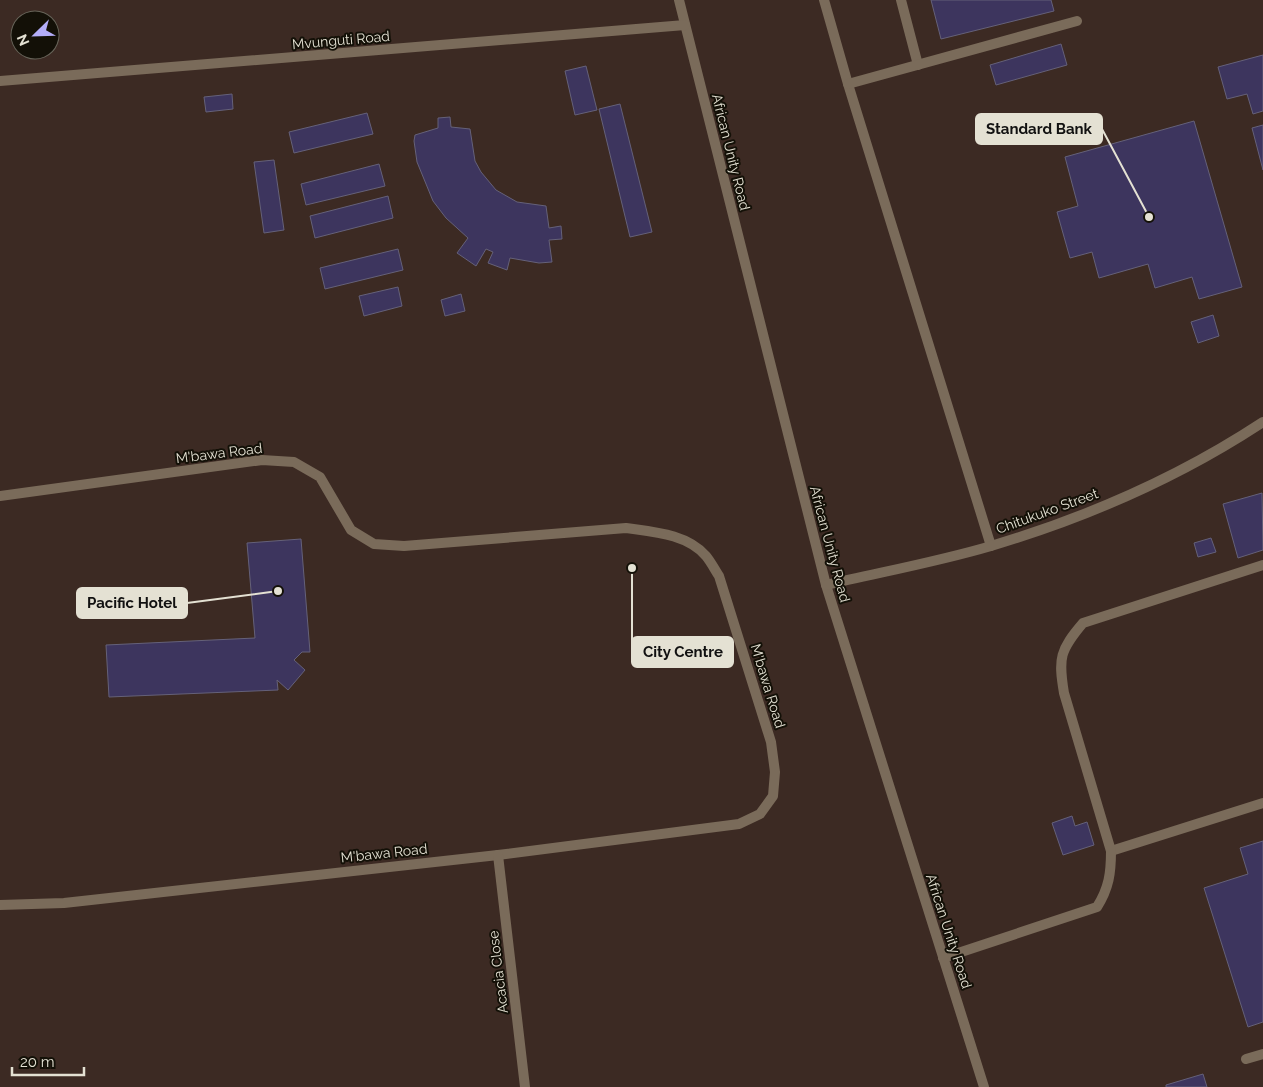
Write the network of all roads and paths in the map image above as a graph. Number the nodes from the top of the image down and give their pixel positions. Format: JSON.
{"nodes":[{"id":1,"x":679,"y":0,"type":"edge"},
{"id":2,"x":824,"y":0,"type":"edge"},
{"id":3,"x":901,"y":0,"type":"edge"},
{"id":4,"x":1077,"y":20,"type":"dead end"},
{"id":5,"x":685,"y":25,"type":"junction"},
{"id":6,"x":918,"y":65,"type":"junction"},
{"id":7,"x":0,"y":81,"type":"edge"},
{"id":8,"x":848,"y":84,"type":"junction"},
{"id":9,"x":1263,"y":422,"type":"edge"},
{"id":10,"x":0,"y":496,"type":"edge"},
{"id":11,"x":990,"y":546,"type":"junction"},
{"id":12,"x":1263,"y":565,"type":"edge"},
{"id":13,"x":826,"y":586,"type":"junction"},
{"id":14,"x":1263,"y":803,"type":"edge"},
{"id":15,"x":1111,"y":851,"type":"junction"},
{"id":16,"x":498,"y":855,"type":"junction"},
{"id":17,"x":0,"y":905,"type":"edge"},
{"id":18,"x":943,"y":958,"type":"junction"},
{"id":19,"x":1263,"y":1054,"type":"edge"},
{"id":20,"x":1246,"y":1059,"type":"dead end"},
{"id":21,"x":525,"y":1087,"type":"edge"},
{"id":22,"x":984,"y":1087,"type":"edge"}],
"edges":[{"from":1,"to":5,"type":"street","name":"African Unity Road"},
{"from":2,"to":8,"type":"street"},
{"from":3,"to":6,"type":"street"},
{"from":4,"to":6,"type":"street"},
{"from":5,"to":7,"type":"street","name":"Mvunguti Road"},
{"from":5,"to":13,"type":"street","name":"African Unity Road"},
{"from":6,"to":8,"type":"street"},
{"from":8,"to":11,"type":"street"},
{"from":9,"to":11,"type":"street","name":"Chitukuko Street"},
{"from":10,"to":16,"type":"street","name":"M'bawa Road"},
{"from":11,"to":13,"type":"street","name":"Chitukuko Street"},
{"from":12,"to":15,"type":"street"},
{"from":13,"to":18,"type":"street","name":"African Unity Road"},
{"from":14,"to":15,"type":"street"},
{"from":15,"to":18,"type":"street"},
{"from":16,"to":17,"type":"street","name":"M'bawa Road"},
{"from":16,"to":21,"type":"street","name":"Acacia Close"},
{"from":18,"to":22,"type":"street","name":"African Unity Road"},
{"from":19,"to":20,"type":"street"}]}
